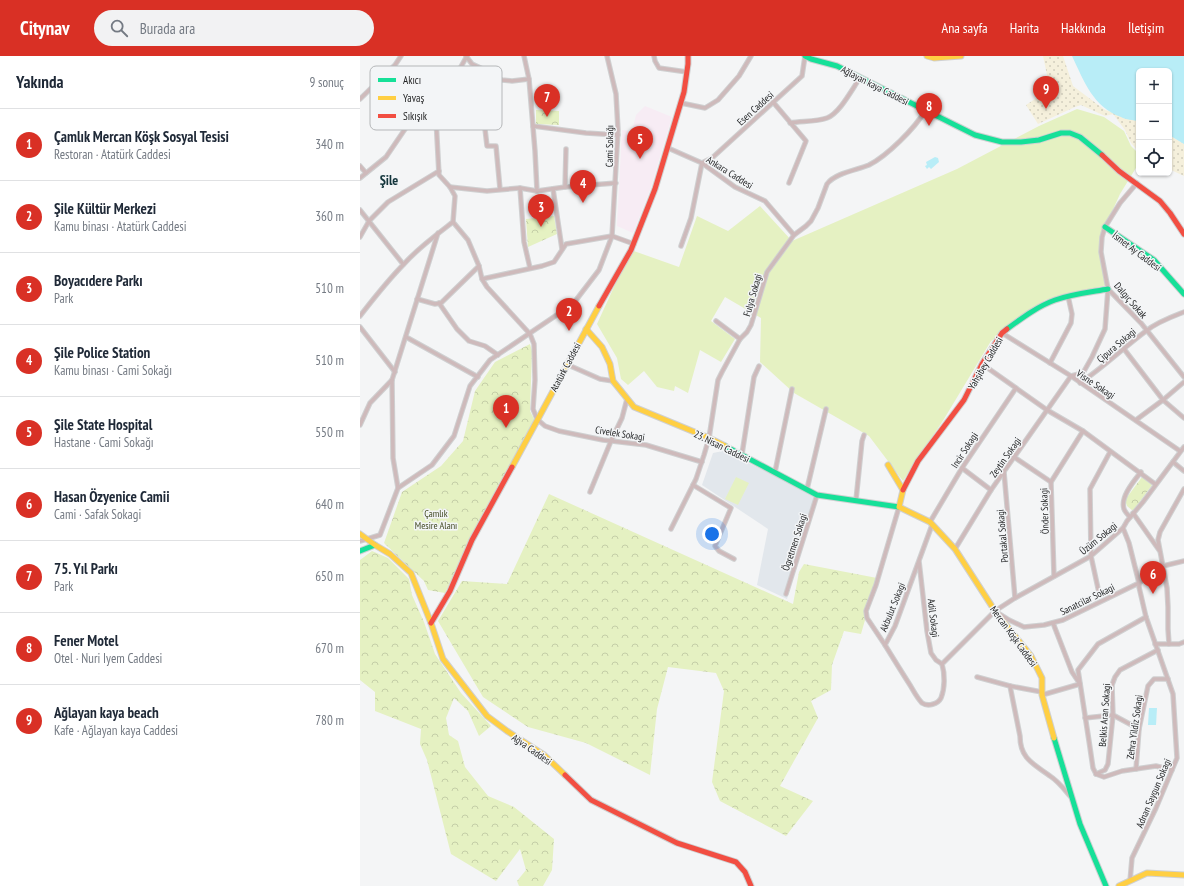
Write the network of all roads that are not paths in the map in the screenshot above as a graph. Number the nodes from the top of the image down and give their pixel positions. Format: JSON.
{"nodes":[{"id":1,"x":401,"y":56,"type":"edge"},
{"id":2,"x":467,"y":56,"type":"edge"},
{"id":3,"x":524,"y":56,"type":"edge"},
{"id":4,"x":607,"y":56,"type":"edge"},
{"id":5,"x":654,"y":56,"type":"edge"},
{"id":6,"x":688,"y":56,"type":"edge"},
{"id":7,"x":751,"y":56,"type":"edge"},
{"id":8,"x":805,"y":56,"type":"edge"},
{"id":9,"x":926,"y":56,"type":"edge"},
{"id":10,"x":961,"y":56,"type":"edge"},
{"id":11,"x":394,"y":66,"type":"edge"},
{"id":12,"x":461,"y":66,"type":"edge"},
{"id":13,"x":476,"y":66,"type":"edge"},
{"id":14,"x":687,"y":72,"type":"junction"},
{"id":15,"x":860,"y":78,"type":"junction"},
{"id":16,"x":529,"y":79,"type":"junction"},
{"id":17,"x":502,"y":80,"type":"edge"},
{"id":18,"x":370,"y":89,"type":"edge"},
{"id":19,"x":360,"y":99,"type":"edge"},
{"id":20,"x":772,"y":102,"type":"junction"},
{"id":21,"x":681,"y":103,"type":"junction"},
{"id":22,"x":926,"y":111,"type":"junction"},
{"id":23,"x":790,"y":123,"type":"junction"},
{"id":24,"x":533,"y":126,"type":"junction"},
{"id":25,"x":404,"y":130,"type":"edge"},
{"id":26,"x":437,"y":130,"type":"edge"},
{"id":27,"x":485,"y":130,"type":"edge"},
{"id":28,"x":618,"y":135,"type":"junction"},
{"id":29,"x":668,"y":148,"type":"junction"},
{"id":30,"x":566,"y":149,"type":"dead end"},
{"id":31,"x":702,"y":163,"type":"junction"},
{"id":32,"x":360,"y":166,"type":"edge"},
{"id":33,"x":439,"y":171,"type":"junction"},
{"id":34,"x":366,"y":173,"type":"junction"},
{"id":35,"x":360,"y":178,"type":"edge"},
{"id":36,"x":616,"y":183,"type":"junction"},
{"id":37,"x":789,"y":183,"type":"dead end"},
{"id":38,"x":1137,"y":183,"type":"junction"},
{"id":39,"x":450,"y":187,"type":"junction"},
{"id":40,"x":565,"y":187,"type":"junction"},
{"id":41,"x":520,"y":188,"type":"junction"},
{"id":42,"x":553,"y":189,"type":"junction"},
{"id":43,"x":500,"y":190,"type":"junction"},
{"id":44,"x":537,"y":191,"type":"junction"},
{"id":45,"x":360,"y":210,"type":"edge"},
{"id":46,"x":369,"y":221,"type":"junction"},
{"id":47,"x":453,"y":222,"type":"junction"},
{"id":48,"x":1104,"y":227,"type":"junction"},
{"id":49,"x":438,"y":233,"type":"junction"},
{"id":50,"x":1184,"y":234,"type":"edge"},
{"id":51,"x":794,"y":235,"type":"junction"},
{"id":52,"x":612,"y":236,"type":"junction"},
{"id":53,"x":360,"y":237,"type":"edge"},
{"id":54,"x":634,"y":244,"type":"junction"},
{"id":55,"x":681,"y":246,"type":"dead end"},
{"id":56,"x":562,"y":249,"type":"junction"},
{"id":57,"x":403,"y":264,"type":"junction"},
{"id":58,"x":479,"y":266,"type":"junction"},
{"id":59,"x":530,"y":268,"type":"junction"},
{"id":60,"x":482,"y":279,"type":"junction"},
{"id":61,"x":1108,"y":289,"type":"junction"},
{"id":62,"x":1184,"y":294,"type":"edge"},
{"id":63,"x":1068,"y":296,"type":"junction"},
{"id":64,"x":417,"y":299,"type":"junction"},
{"id":65,"x":438,"y":303,"type":"junction"},
{"id":66,"x":1184,"y":312,"type":"edge"},
{"id":67,"x":360,"y":316,"type":"edge"},
{"id":68,"x":716,"y":321,"type":"dead end"},
{"id":69,"x":360,"y":327,"type":"edge"},
{"id":70,"x":586,"y":328,"type":"junction"},
{"id":71,"x":1147,"y":330,"type":"junction"},
{"id":72,"x":1002,"y":333,"type":"junction"},
{"id":73,"x":530,"y":334,"type":"junction"},
{"id":74,"x":406,"y":337,"type":"junction"},
{"id":75,"x":740,"y":339,"type":"junction"},
{"id":76,"x":1124,"y":349,"type":"junction"},
{"id":77,"x":498,"y":355,"type":"junction"},
{"id":78,"x":1050,"y":363,"type":"junction"},
{"id":79,"x":566,"y":364,"type":"junction"},
{"id":80,"x":982,"y":364,"type":"junction"},
{"id":81,"x":758,"y":366,"type":"dead end"},
{"id":82,"x":395,"y":372,"type":"junction"},
{"id":83,"x":1071,"y":376,"type":"junction"},
{"id":84,"x":1184,"y":376,"type":"edge"},
{"id":85,"x":478,"y":377,"type":"junction"},
{"id":86,"x":392,"y":380,"type":"junction"},
{"id":87,"x":613,"y":381,"type":"junction"},
{"id":88,"x":1184,"y":382,"type":"edge"},
{"id":89,"x":1080,"y":383,"type":"junction"},
{"id":90,"x":1016,"y":388,"type":"junction"},
{"id":91,"x":792,"y":389,"type":"dead end"},
{"id":92,"x":628,"y":399,"type":"junction"},
{"id":93,"x":1163,"y":400,"type":"junction"},
{"id":94,"x":826,"y":409,"type":"dead end"},
{"id":95,"x":1047,"y":410,"type":"junction"},
{"id":96,"x":1184,"y":418,"type":"edge"},
{"id":97,"x":537,"y":419,"type":"junction"},
{"id":98,"x":1136,"y":420,"type":"junction"},
{"id":99,"x":360,"y":425,"type":"edge"},
{"id":100,"x":1083,"y":431,"type":"junction"},
{"id":101,"x":864,"y":435,"type":"dead end"},
{"id":102,"x":709,"y":438,"type":"junction"},
{"id":103,"x":611,"y":441,"type":"junction"},
{"id":104,"x":1184,"y":447,"type":"edge"},
{"id":105,"x":1180,"y":451,"type":"junction"},
{"id":106,"x":1110,"y":452,"type":"junction"},
{"id":107,"x":742,"y":454,"type":"junction"},
{"id":108,"x":1014,"y":457,"type":"junction"},
{"id":109,"x":702,"y":462,"type":"junction"},
{"id":110,"x":1173,"y":462,"type":"junction"},
{"id":111,"x":888,"y":465,"type":"dead end"},
{"id":112,"x":962,"y":468,"type":"junction"},
{"id":113,"x":1184,"y":471,"type":"edge"},
{"id":114,"x":775,"y":472,"type":"junction"},
{"id":115,"x":1004,"y":472,"type":"junction"},
{"id":116,"x":1141,"y":472,"type":"junction"},
{"id":117,"x":1051,"y":482,"type":"junction"},
{"id":118,"x":1156,"y":484,"type":"junction"},
{"id":119,"x":693,"y":485,"type":"junction"},
{"id":120,"x":398,"y":488,"type":"junction"},
{"id":121,"x":807,"y":489,"type":"junction"},
{"id":122,"x":1184,"y":489,"type":"edge"},
{"id":123,"x":902,"y":490,"type":"junction"},
{"id":124,"x":991,"y":490,"type":"junction"},
{"id":125,"x":590,"y":492,"type":"dead end"},
{"id":126,"x":817,"y":495,"type":"junction"},
{"id":127,"x":856,"y":500,"type":"junction"},
{"id":128,"x":900,"y":507,"type":"junction"},
{"id":129,"x":1133,"y":513,"type":"junction"},
{"id":130,"x":1130,"y":517,"type":"junction"},
{"id":131,"x":931,"y":524,"type":"junction"},
{"id":132,"x":1123,"y":528,"type":"junction"},
{"id":133,"x":670,"y":529,"type":"dead end"},
{"id":134,"x":360,"y":534,"type":"edge"},
{"id":135,"x":366,"y":539,"type":"junction"},
{"id":136,"x":360,"y":542,"type":"edge"},
{"id":137,"x":375,"y":546,"type":"junction"},
{"id":138,"x":955,"y":549,"type":"junction"},
{"id":139,"x":1159,"y":550,"type":"junction"},
{"id":140,"x":360,"y":551,"type":"edge"},
{"id":141,"x":1091,"y":556,"type":"junction"},
{"id":142,"x":734,"y":559,"type":"dead end"},
{"id":143,"x":1184,"y":560,"type":"edge"},
{"id":144,"x":920,"y":561,"type":"junction"},
{"id":145,"x":1164,"y":566,"type":"junction"},
{"id":146,"x":1054,"y":576,"type":"junction"},
{"id":147,"x":1139,"y":583,"type":"junction"},
{"id":148,"x":1099,"y":592,"type":"dead end"},
{"id":149,"x":786,"y":594,"type":"dead end"},
{"id":150,"x":1016,"y":598,"type":"junction"},
{"id":151,"x":995,"y":611,"type":"junction"},
{"id":152,"x":1146,"y":617,"type":"junction"},
{"id":153,"x":431,"y":623,"type":"junction"},
{"id":154,"x":1053,"y":623,"type":"junction"},
{"id":155,"x":1184,"y":642,"type":"edge"},
{"id":156,"x":1156,"y":644,"type":"junction"},
{"id":157,"x":1169,"y":644,"type":"junction"},
{"id":158,"x":885,"y":645,"type":"junction"},
{"id":159,"x":1158,"y":650,"type":"junction"},
{"id":160,"x":942,"y":664,"type":"junction"},
{"id":161,"x":944,"y":671,"type":"joint"},
{"id":162,"x":977,"y":677,"type":"dead end"},
{"id":163,"x":1168,"y":680,"type":"junction"},
{"id":164,"x":1080,"y":684,"type":"junction"},
{"id":165,"x":1010,"y":686,"type":"junction"},
{"id":166,"x":1042,"y":693,"type":"junction"},
{"id":167,"x":1114,"y":715,"type":"junction"},
{"id":168,"x":1085,"y":718,"type":"junction"},
{"id":169,"x":1139,"y":729,"type":"junction"},
{"id":170,"x":1136,"y":769,"type":"junction"},
{"id":171,"x":1172,"y":770,"type":"junction"},
{"id":172,"x":1096,"y":774,"type":"junction"},
{"id":173,"x":1073,"y":799,"type":"junction"},
{"id":174,"x":1184,"y":875,"type":"edge"},
{"id":175,"x":1130,"y":881,"type":"junction"},
{"id":176,"x":751,"y":886,"type":"edge"},
{"id":177,"x":1106,"y":886,"type":"edge"},
{"id":178,"x":1119,"y":886,"type":"edge"}],
"edges":[{"from":1,"to":11,"type":"street"},
{"from":2,"to":12,"type":"street"},
{"from":2,"to":13,"type":"street"},
{"from":3,"to":16,"type":"street"},
{"from":4,"to":28,"type":"street","name":"Cami Sokağı"},
{"from":5,"to":14,"type":"street"},
{"from":6,"to":14,"type":"street","name":"Atatürk Caddesi"},
{"from":7,"to":21,"type":"street"},
{"from":8,"to":15,"type":"street","name":"Ağlayan kaya Caddesi"},
{"from":8,"to":20,"type":"street","name":"Esen Caddesi"},
{"from":9,"to":10,"type":"street"},
{"from":14,"to":21,"type":"street","name":"Atatürk Caddesi"},
{"from":15,"to":22,"type":"street","name":"Ağlayan kaya Caddesi"},
{"from":15,"to":23,"type":"street"},
{"from":16,"to":17,"type":"street"},
{"from":16,"to":24,"type":"street"},
{"from":18,"to":19,"type":"street"},
{"from":20,"to":23,"type":"street"},
{"from":20,"to":31,"type":"street","name":"Esen Caddesi"},
{"from":21,"to":29,"type":"street","name":"Atatürk Caddesi"},
{"from":22,"to":38,"type":"street","name":"Ağlayan kaya Caddesi"},
{"from":22,"to":51,"type":"street","name":"Fulya Sokagi"},
{"from":23,"to":37,"type":"street"},
{"from":24,"to":28,"type":"street"},
{"from":24,"to":44,"type":"street"},
{"from":25,"to":34,"type":"street"},
{"from":26,"to":33,"type":"street"},
{"from":27,"to":43,"type":"street"},
{"from":28,"to":36,"type":"street","name":"Cami Sokağı"},
{"from":29,"to":31,"type":"street","name":"Ankara Caddesi"},
{"from":29,"to":54,"type":"street","name":"Atatürk Caddesi"},
{"from":30,"to":40,"type":"street"},
{"from":31,"to":51,"type":"street","name":"Ankara Caddesi"},
{"from":31,"to":55,"type":"street"},
{"from":32,"to":34,"type":"street"},
{"from":33,"to":39,"type":"street"},
{"from":33,"to":46,"type":"street"},
{"from":34,"to":35,"type":"street"},
{"from":36,"to":40,"type":"street"},
{"from":36,"to":52,"type":"street","name":"Cami Sokağı"},
{"from":38,"to":48,"type":"street","name":"Dalgıç Sokak"},
{"from":38,"to":50,"type":"street","name":"Ağlayan kaya Caddesi"},
{"from":39,"to":43,"type":"street"},
{"from":39,"to":47,"type":"street"},
{"from":40,"to":42,"type":"street"},
{"from":41,"to":43,"type":"street"},
{"from":41,"to":44,"type":"street"},
{"from":41,"to":59,"type":"street"},
{"from":42,"to":44,"type":"street"},
{"from":42,"to":56,"type":"street"},
{"from":45,"to":46,"type":"street"},
{"from":46,"to":53,"type":"street"},
{"from":46,"to":57,"type":"street"},
{"from":47,"to":49,"type":"street"},
{"from":47,"to":58,"type":"street"},
{"from":48,"to":61,"type":"street","name":"Dalgıç Sokak"},
{"from":48,"to":62,"type":"street","name":"İsmet Ay Caddesi"},
{"from":49,"to":57,"type":"street"},
{"from":49,"to":64,"type":"street"},
{"from":51,"to":75,"type":"street","name":"Fulya Sokagi"},
{"from":52,"to":54,"type":"street"},
{"from":52,"to":56,"type":"street"},
{"from":52,"to":73,"type":"street","name":"Cami Sokağı"},
{"from":54,"to":70,"type":"street","name":"Atatürk Caddesi"},
{"from":56,"to":59,"type":"street"},
{"from":57,"to":67,"type":"street"},
{"from":58,"to":60,"type":"street"},
{"from":58,"to":65,"type":"street"},
{"from":59,"to":60,"type":"street"},
{"from":60,"to":73,"type":"street"},
{"from":61,"to":63,"type":"street","name":"Yahşibey Caddesi"},
{"from":61,"to":71,"type":"street","name":"Dalgıç Sokak"},
{"from":61,"to":83,"type":"street"},
{"from":63,"to":72,"type":"street","name":"Yahşibey Caddesi"},
{"from":63,"to":78,"type":"street"},
{"from":64,"to":65,"type":"street"},
{"from":64,"to":74,"type":"street"},
{"from":65,"to":77,"type":"street"},
{"from":66,"to":71,"type":"street","name":"Çipura Sokagi"},
{"from":68,"to":75,"type":"street"},
{"from":69,"to":82,"type":"street"},
{"from":70,"to":79,"type":"street","name":"Atatürk Caddesi"},
{"from":70,"to":87,"type":"street","name":"23. Nisan Caddesi"},
{"from":71,"to":76,"type":"street","name":"Çipura Sokagi"},
{"from":71,"to":84,"type":"street","name":"Dalgıç Sokak"},
{"from":72,"to":78,"type":"street","name":"Visne Sokagi"},
{"from":72,"to":80,"type":"street","name":"Yahşibey Caddesi"},
{"from":73,"to":77,"type":"street","name":"Cami Sokağı"},
{"from":73,"to":97,"type":"street"},
{"from":74,"to":82,"type":"street"},
{"from":74,"to":85,"type":"street"},
{"from":75,"to":102,"type":"street","name":"Fulya Sokagi"},
{"from":76,"to":89,"type":"street","name":"Çipura Sokagi"},
{"from":76,"to":93,"type":"street"},
{"from":77,"to":85,"type":"street","name":"Cami Sokağı"},
{"from":78,"to":83,"type":"street","name":"Visne Sokagi"},
{"from":79,"to":87,"type":"street"},
{"from":79,"to":97,"type":"street","name":"Atatürk Caddesi"},
{"from":80,"to":90,"type":"street"},
{"from":80,"to":123,"type":"street","name":"Yahşibey Caddesi"},
{"from":81,"to":107,"type":"street"},
{"from":82,"to":86,"type":"street"},
{"from":83,"to":89,"type":"street","name":"Visne Sokagi"},
{"from":83,"to":95,"type":"street","name":"Zeytin Sokagi"},
{"from":85,"to":120,"type":"street","name":"Cami Sokağı"},
{"from":86,"to":99,"type":"street"},
{"from":86,"to":120,"type":"street"},
{"from":87,"to":92,"type":"street","name":"23. Nisan Caddesi"},
{"from":88,"to":93,"type":"street"},
{"from":89,"to":98,"type":"street","name":"Visne Sokagi"},
{"from":90,"to":95,"type":"street"},
{"from":90,"to":112,"type":"street","name":"Incir Sokagi"},
{"from":91,"to":114,"type":"street"},
{"from":92,"to":102,"type":"street","name":"23. Nisan Caddesi"},
{"from":92,"to":103,"type":"street"},
{"from":93,"to":96,"type":"street"},
{"from":93,"to":98,"type":"street"},
{"from":94,"to":121,"type":"street"},
{"from":95,"to":100,"type":"street"},
{"from":95,"to":108,"type":"street","name":"Zeytin Sokagi"},
{"from":97,"to":103,"type":"street","name":"Civelek Sokagi"},
{"from":97,"to":153,"type":"street","name":"Atatürk Caddesi"},
{"from":98,"to":105,"type":"street","name":"Visne Sokagi"},
{"from":100,"to":106,"type":"street"},
{"from":100,"to":117,"type":"street","name":"Önder Sokagi"},
{"from":101,"to":127,"type":"street"},
{"from":102,"to":107,"type":"street","name":"23. Nisan Caddesi"},
{"from":102,"to":109,"type":"street","name":"Fulya Sokagi"},
{"from":103,"to":109,"type":"street","name":"Civelek Sokagi"},
{"from":103,"to":125,"type":"street"},
{"from":104,"to":105,"type":"street","name":"Üzüm Sokagi"},
{"from":105,"to":110,"type":"street","name":"Üzüm Sokagi"},
{"from":106,"to":116,"type":"street"},
{"from":106,"to":141,"type":"street"},
{"from":107,"to":114,"type":"street","name":"23. Nisan Caddesi"},
{"from":108,"to":115,"type":"street","name":"Zeytin Sokagi"},
{"from":108,"to":117,"type":"street"},
{"from":109,"to":119,"type":"street","name":"Fulya Sokagi"},
{"from":110,"to":113,"type":"street"},
{"from":110,"to":118,"type":"street","name":"Üzüm Sokagi"},
{"from":111,"to":123,"type":"street"},
{"from":112,"to":124,"type":"street"},
{"from":112,"to":131,"type":"street","name":"Incir Sokagi"},
{"from":114,"to":121,"type":"street","name":"23. Nisan Caddesi"},
{"from":115,"to":124,"type":"street","name":"Zeytin Sokagi"},
{"from":115,"to":150,"type":"street","name":"Portakal Sokagi"},
{"from":116,"to":118,"type":"street"},
{"from":116,"to":130,"type":"street"},
{"from":117,"to":146,"type":"street","name":"Önder Sokagi"},
{"from":118,"to":129,"type":"street","name":"Üzüm Sokagi"},
{"from":119,"to":133,"type":"street","name":"Fulya Sokagi"},
{"from":119,"to":142,"type":"street"},
{"from":120,"to":135,"type":"street"},
{"from":121,"to":126,"type":"street","name":"23. Nisan Caddesi"},
{"from":122,"to":139,"type":"street"},
{"from":123,"to":128,"type":"street"},
{"from":124,"to":138,"type":"street","name":"Zeytin Sokagi"},
{"from":126,"to":127,"type":"street","name":"23. Nisan Caddesi"},
{"from":126,"to":149,"type":"street","name":"Ögretmen Sokagi"},
{"from":127,"to":128,"type":"street","name":"23. Nisan Caddesi"},
{"from":128,"to":131,"type":"street","name":"Mercan Köşk Caddesi"},
{"from":128,"to":158,"type":"street"},
{"from":129,"to":130,"type":"street","name":"Üzüm Sokagi"},
{"from":129,"to":139,"type":"street"},
{"from":130,"to":132,"type":"street","name":"Üzüm Sokagi"},
{"from":131,"to":138,"type":"street","name":"Mercan Köşk Caddesi"},
{"from":131,"to":144,"type":"street","name":"Akbulut Sokagi"},
{"from":132,"to":141,"type":"street","name":"Üzüm Sokagi"},
{"from":132,"to":147,"type":"street","name":"Adnan Saygun Sokagi"},
{"from":134,"to":135,"type":"street","name":"Ağva Caddesi"},
{"from":135,"to":136,"type":"street"},
{"from":135,"to":137,"type":"street","name":"Ağva Caddesi"},
{"from":137,"to":140,"type":"street"},
{"from":137,"to":153,"type":"street","name":"Ağva Caddesi"},
{"from":138,"to":151,"type":"street","name":"Mercan Köşk Caddesi"},
{"from":139,"to":145,"type":"street"},
{"from":141,"to":146,"type":"street","name":"Üzüm Sokagi"},
{"from":141,"to":148,"type":"street"},
{"from":143,"to":145,"type":"street","name":"Sanatcilar Sokagi"},
{"from":144,"to":158,"type":"street","name":"Akbulut Sokagi"},
{"from":144,"to":160,"type":"street","name":"Adil Sokagi"},
{"from":145,"to":147,"type":"street","name":"Sanatcilar Sokagi"},
{"from":145,"to":157,"type":"street"},
{"from":146,"to":150,"type":"street","name":"Üzüm Sokagi"},
{"from":147,"to":152,"type":"street","name":"Adnan Saygun Sokagi"},
{"from":147,"to":154,"type":"street","name":"Sanatcilar Sokagi"},
{"from":150,"to":151,"type":"street","name":"Üzüm Sokagi"},
{"from":151,"to":154,"type":"street","name":"Sanatcilar Sokagi"},
{"from":151,"to":160,"type":"street","name":"Üzüm Sokagi"},
{"from":151,"to":166,"type":"street","name":"Mercan Köşk Caddesi"},
{"from":152,"to":156,"type":"street","name":"Adnan Saygun Sokagi"},
{"from":152,"to":164,"type":"street"},
{"from":153,"to":176,"type":"street","name":"Ağva Caddesi"},
{"from":154,"to":164,"type":"street"},
{"from":155,"to":157,"type":"street"},
{"from":156,"to":157,"type":"street"},
{"from":156,"to":159,"type":"street","name":"Adnan Saygun Sokagi"},
{"from":158,"to":161,"type":"street","name":"Akbulut Sokagi"},
{"from":159,"to":163,"type":"street","name":"Adnan Saygun Sokagi"},
{"from":159,"to":167,"type":"street","name":"Belkis Aran Sokagi"},
{"from":160,"to":161,"type":"street","name":"Adil Sokagi"},
{"from":162,"to":165,"type":"street"},
{"from":163,"to":169,"type":"street","name":"Zehra Yildiz Sokagi"},
{"from":163,"to":171,"type":"street","name":"Adnan Saygun Sokagi"},
{"from":164,"to":166,"type":"street"},
{"from":164,"to":168,"type":"street"},
{"from":165,"to":166,"type":"street"},
{"from":165,"to":173,"type":"street"},
{"from":166,"to":173,"type":"street","name":"Mercan Köşk Caddesi"},
{"from":167,"to":168,"type":"street"},
{"from":167,"to":169,"type":"street"},
{"from":167,"to":172,"type":"street","name":"Belkis Aran Sokagi"},
{"from":168,"to":172,"type":"street"},
{"from":169,"to":170,"type":"street","name":"Zehra Yildiz Sokagi"},
{"from":170,"to":171,"type":"street"},
{"from":170,"to":172,"type":"street"},
{"from":171,"to":175,"type":"street","name":"Adnan Saygun Sokagi"},
{"from":173,"to":177,"type":"street","name":"Mercan Köşk Caddesi"},
{"from":174,"to":175,"type":"street"},
{"from":175,"to":178,"type":"street"}]}
